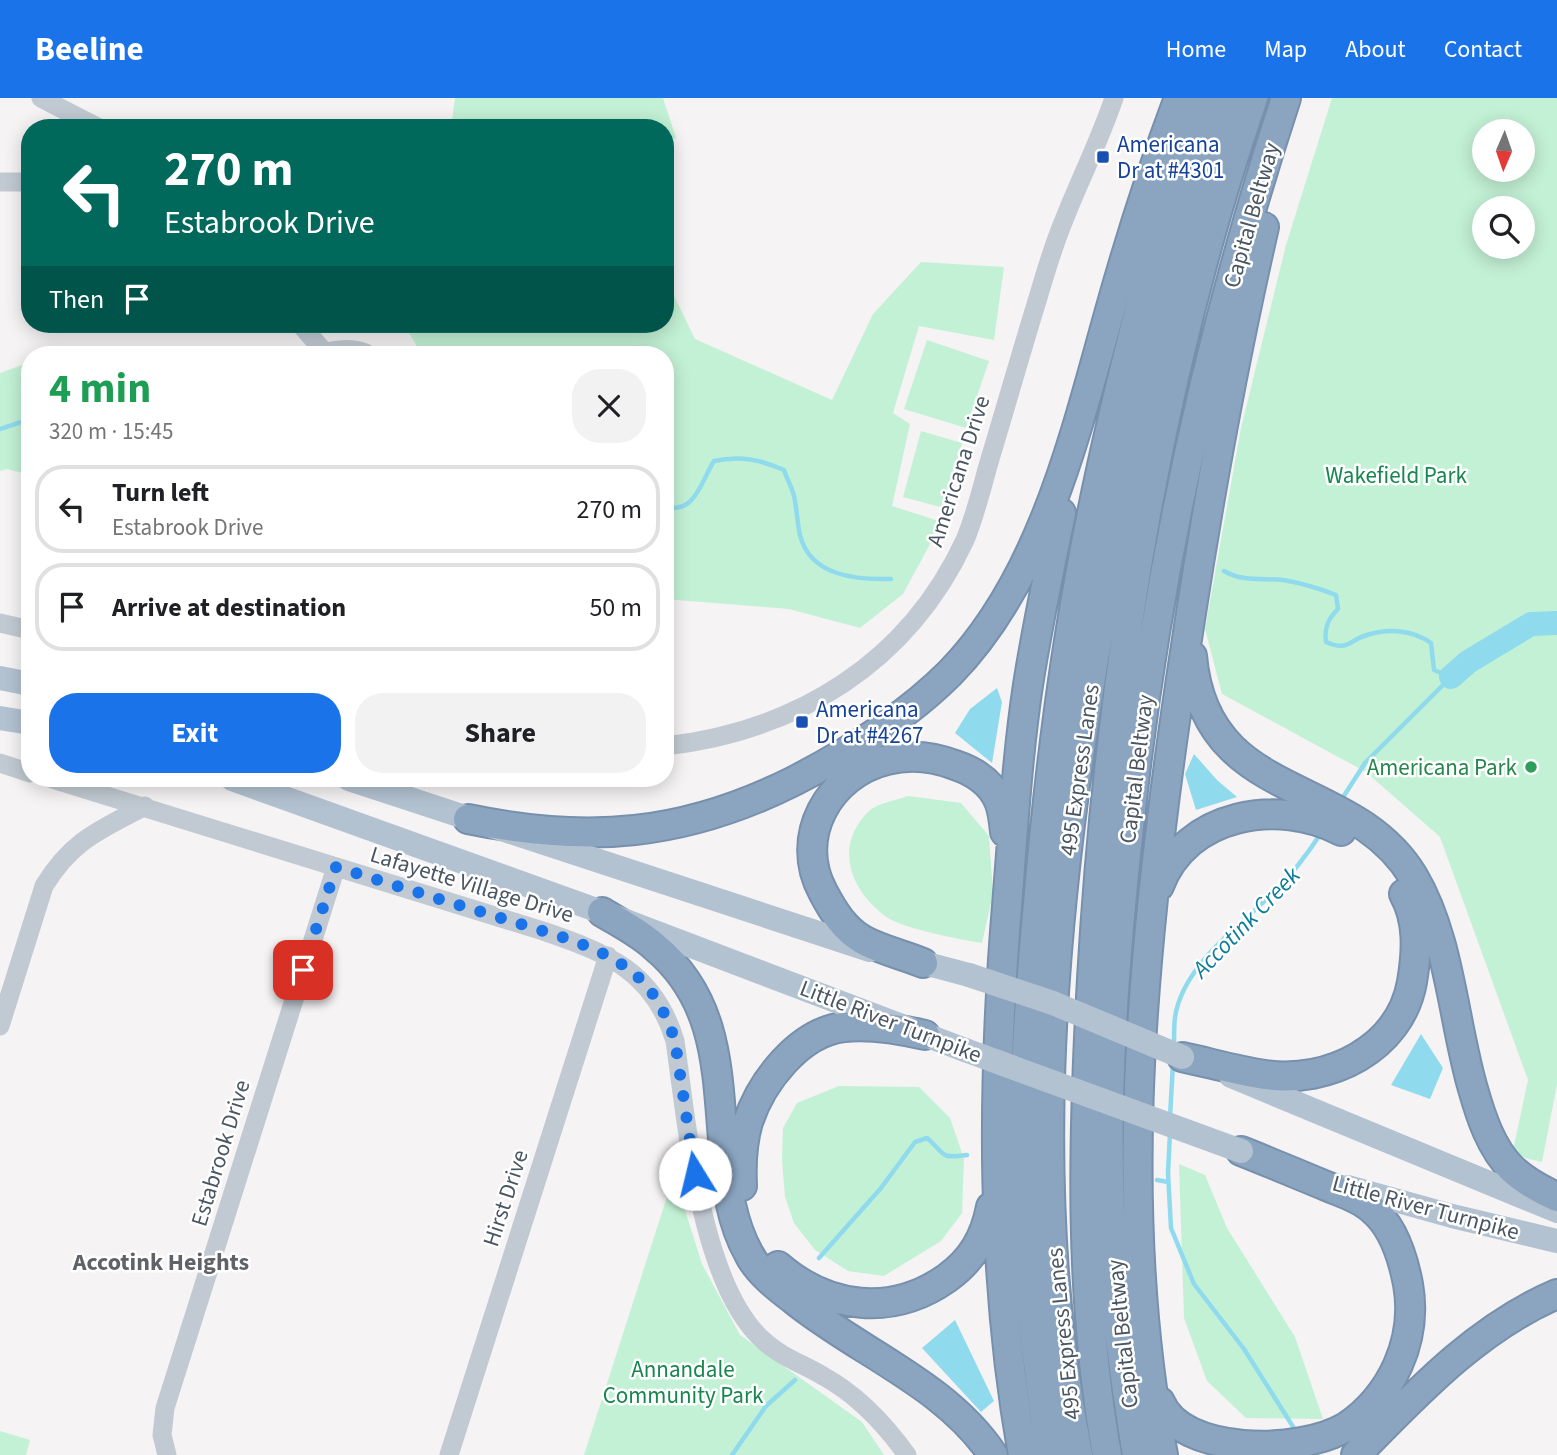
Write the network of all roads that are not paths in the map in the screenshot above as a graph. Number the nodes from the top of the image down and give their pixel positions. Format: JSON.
{"nodes":[{"id":1,"x":41,"y":98,"type":"edge"},
{"id":2,"x":1114,"y":98,"type":"edge"},
{"id":3,"x":1179,"y":98,"type":"edge"},
{"id":4,"x":1198,"y":98,"type":"edge"},
{"id":5,"x":1227,"y":98,"type":"edge"},
{"id":6,"x":1253,"y":98,"type":"edge"},
{"id":7,"x":1286,"y":98,"type":"edge"},
{"id":8,"x":1295,"y":98,"type":"edge"},
{"id":9,"x":82,"y":119,"type":"edge"},
{"id":10,"x":0,"y":182,"type":"edge"},
{"id":11,"x":21,"y":182,"type":"edge"},
{"id":12,"x":1068,"y":459,"type":"junction"},
{"id":13,"x":1201,"y":547,"type":"junction"},
{"id":14,"x":0,"y":678,"type":"edge"},
{"id":15,"x":21,"y":682,"type":"edge"},
{"id":16,"x":0,"y":718,"type":"edge"},
{"id":17,"x":21,"y":722,"type":"edge"},
{"id":18,"x":674,"y":744,"type":"edge"},
{"id":19,"x":0,"y":764,"type":"edge"},
{"id":20,"x":21,"y":770,"type":"edge"},
{"id":21,"x":80,"y":787,"type":"edge"},
{"id":22,"x":254,"y":787,"type":"edge"},
{"id":23,"x":373,"y":787,"type":"edge"},
{"id":24,"x":145,"y":806,"type":"junction"},
{"id":25,"x":468,"y":819,"type":"junction"},
{"id":26,"x":1380,"y":848,"type":"junction"},
{"id":27,"x":336,"y":867,"type":"junction"},
{"id":28,"x":1009,"y":884,"type":"junction"},
{"id":29,"x":602,"y":912,"type":"junction"},
{"id":30,"x":1150,"y":930,"type":"junction"},
{"id":31,"x":608,"y":956,"type":"junction"},
{"id":32,"x":923,"y":963,"type":"junction"},
{"id":33,"x":0,"y":1026,"type":"edge"},
{"id":34,"x":925,"y":1035,"type":"junction"},
{"id":35,"x":1182,"y":1057,"type":"joint"},
{"id":36,"x":1242,"y":1076,"type":"junction"},
{"id":37,"x":998,"y":1149,"type":"junction"},
{"id":38,"x":1241,"y":1150,"type":"junction"},
{"id":39,"x":1557,"y":1197,"type":"edge"},
{"id":40,"x":1557,"y":1211,"type":"edge"},
{"id":41,"x":1557,"y":1241,"type":"edge"},
{"id":42,"x":1557,"y":1294,"type":"edge"},
{"id":43,"x":1145,"y":1334,"type":"junction"},
{"id":44,"x":1385,"y":1410,"type":"junction"},
{"id":45,"x":167,"y":1455,"type":"edge"},
{"id":46,"x":449,"y":1455,"type":"edge"},
{"id":47,"x":907,"y":1455,"type":"edge"},
{"id":48,"x":993,"y":1455,"type":"edge"},
{"id":49,"x":1023,"y":1455,"type":"edge"},
{"id":50,"x":1051,"y":1455,"type":"edge"},
{"id":51,"x":1078,"y":1455,"type":"edge"},
{"id":52,"x":1107,"y":1455,"type":"edge"},
{"id":53,"x":1137,"y":1455,"type":"edge"},
{"id":54,"x":1163,"y":1455,"type":"edge"},
{"id":55,"x":1356,"y":1455,"type":"edge"}],
"edges":[{"from":1,"to":9,"type":"street"},
{"from":2,"to":18,"type":"street","name":"Americana Drive"},
{"from":3,"to":12,"type":"highway"},
{"from":4,"to":50,"type":"highway"},
{"from":5,"to":51,"type":"highway","name":"495 Express Lanes"},
{"from":6,"to":52,"type":"highway","name":"495 Express Lanes"},
{"from":7,"to":53,"type":"highway","name":"Capital Beltway"},
{"from":8,"to":13,"type":"highway"},
{"from":10,"to":11,"type":"street"},
{"from":12,"to":25,"type":"highway"},
{"from":12,"to":28,"type":"highway"},
{"from":13,"to":26,"type":"highway"},
{"from":13,"to":30,"type":"highway"},
{"from":14,"to":15,"type":"main road"},
{"from":16,"to":17,"type":"main road"},
{"from":19,"to":20,"type":"street"},
{"from":21,"to":24,"type":"street","name":"Lafayette Village Drive"},
{"from":22,"to":29,"type":"main road","name":"Little River Turnpike"},
{"from":23,"to":25,"type":"main road"},
{"from":24,"to":27,"type":"street","name":"Lafayette Village Drive"},
{"from":24,"to":33,"type":"street"},
{"from":25,"to":32,"type":"main road"},
{"from":26,"to":30,"type":"highway"},
{"from":26,"to":36,"type":"highway"},
{"from":26,"to":39,"type":"highway"},
{"from":27,"to":31,"type":"street","name":"Lafayette Village Drive"},
{"from":27,"to":45,"type":"street","name":"Estabrook Drive"},
{"from":28,"to":32,"type":"highway"},
{"from":28,"to":37,"type":"highway"},
{"from":29,"to":34,"type":"main road","name":"Little River Turnpike"},
{"from":29,"to":48,"type":"highway"},
{"from":30,"to":43,"type":"highway"},
{"from":31,"to":46,"type":"street","name":"Hirst Drive"},
{"from":31,"to":47,"type":"street","name":"Lafayette Village Drive"},
{"from":32,"to":35,"type":"main road","bridge":true},
{"from":34,"to":37,"type":"highway"},
{"from":34,"to":38,"type":"main road","name":"Little River Turnpike","bridge":true},
{"from":35,"to":36,"type":"highway"},
{"from":36,"to":40,"type":"main road","name":"Little River Turnpike"},
{"from":37,"to":49,"type":"highway"},
{"from":38,"to":41,"type":"main road","name":"Little River Turnpike"},
{"from":38,"to":44,"type":"highway"},
{"from":42,"to":44,"type":"highway"},
{"from":43,"to":44,"type":"highway"},
{"from":43,"to":54,"type":"highway"},
{"from":44,"to":55,"type":"highway"}]}
